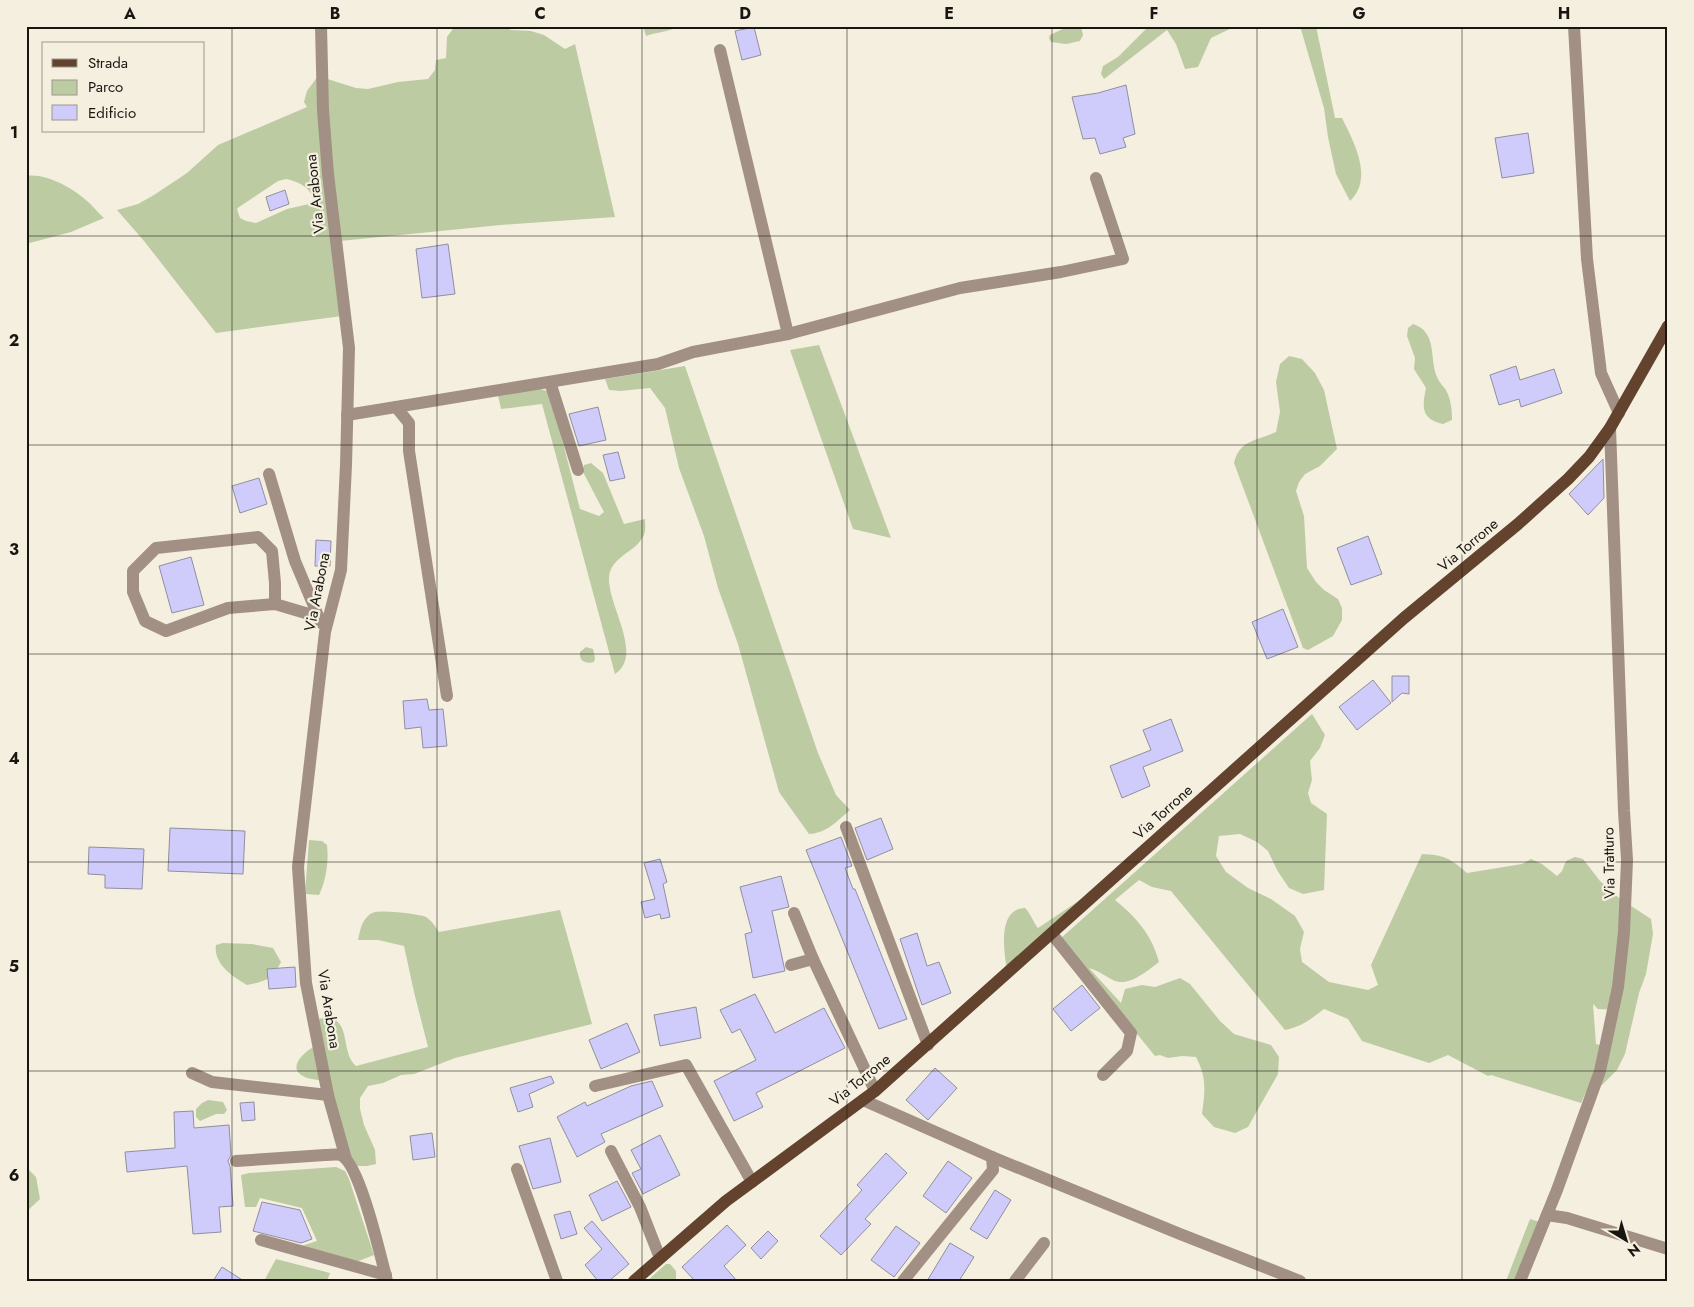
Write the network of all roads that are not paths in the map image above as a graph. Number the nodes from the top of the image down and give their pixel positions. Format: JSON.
{"nodes":[{"id":1,"x":321,"y":26,"type":"edge"},
{"id":2,"x":1574,"y":26,"type":"edge"},
{"id":3,"x":720,"y":50,"type":"dead end"},
{"id":4,"x":1096,"y":178,"type":"dead end"},
{"id":5,"x":1668,"y":326,"type":"edge"},
{"id":6,"x":788,"y":334,"type":"junction"},
{"id":7,"x":550,"y":382,"type":"junction"},
{"id":8,"x":396,"y":407,"type":"junction"},
{"id":9,"x":1619,"y":413,"type":"junction"},
{"id":10,"x":347,"y":415,"type":"junction"},
{"id":11,"x":1610,"y":428,"type":"junction"},
{"id":12,"x":578,"y":470,"type":"dead end"},
{"id":13,"x":269,"y":474,"type":"dead end"},
{"id":14,"x":275,"y":604,"type":"junction"},
{"id":15,"x":319,"y":617,"type":"junction"},
{"id":16,"x":325,"y":632,"type":"junction"},
{"id":17,"x":447,"y":696,"type":"dead end"},
{"id":18,"x":846,"y":827,"type":"dead end"},
{"id":19,"x":794,"y":913,"type":"dead end"},
{"id":20,"x":1052,"y":934,"type":"junction"},
{"id":21,"x":813,"y":959,"type":"junction"},
{"id":22,"x":791,"y":966,"type":"dead end"},
{"id":23,"x":928,"y":1045,"type":"junction"},
{"id":24,"x":192,"y":1072,"type":"dead end"},
{"id":25,"x":1103,"y":1075,"type":"dead end"},
{"id":26,"x":595,"y":1086,"type":"dead end"},
{"id":27,"x":875,"y":1091,"type":"junction"},
{"id":28,"x":328,"y":1095,"type":"junction"},
{"id":29,"x":863,"y":1100,"type":"junction"},
{"id":30,"x":612,"y":1151,"type":"dead end"},
{"id":31,"x":992,"y":1157,"type":"junction"},
{"id":32,"x":346,"y":1159,"type":"junction"},
{"id":33,"x":236,"y":1161,"type":"dead end"},
{"id":34,"x":517,"y":1169,"type":"dead end"},
{"id":35,"x":752,"y":1182,"type":"junction"},
{"id":36,"x":1547,"y":1215,"type":"junction"},
{"id":37,"x":261,"y":1240,"type":"dead end"},
{"id":38,"x":1044,"y":1243,"type":"dead end"},
{"id":39,"x":1668,"y":1249,"type":"edge"},
{"id":40,"x":660,"y":1258,"type":"junction"},
{"id":41,"x":386,"y":1278,"type":"edge"},
{"id":42,"x":557,"y":1281,"type":"edge"},
{"id":43,"x":634,"y":1281,"type":"edge"},
{"id":44,"x":904,"y":1281,"type":"edge"},
{"id":45,"x":1016,"y":1281,"type":"edge"},
{"id":46,"x":1300,"y":1281,"type":"edge"},
{"id":47,"x":1520,"y":1281,"type":"edge"}],
"edges":[{"from":1,"to":10,"type":"street","name":"Via Arabona"},
{"from":2,"to":9,"type":"street"},
{"from":3,"to":6,"type":"street"},
{"from":4,"to":6,"type":"street"},
{"from":5,"to":9,"type":"main road","name":"Via Torrone"},
{"from":6,"to":7,"type":"street"},
{"from":7,"to":8,"type":"street"},
{"from":7,"to":12,"type":"street"},
{"from":8,"to":10,"type":"street"},
{"from":8,"to":17,"type":"street"},
{"from":9,"to":11,"type":"main road","name":"Via Torrone"},
{"from":10,"to":16,"type":"street","name":"Via Arabona"},
{"from":11,"to":20,"type":"main road","name":"Via Torrone"},
{"from":11,"to":36,"type":"street","name":"Via Tratturo"},
{"from":13,"to":15,"type":"street"},
{"from":14,"to":14,"type":"street"},
{"from":14,"to":15,"type":"street"},
{"from":15,"to":16,"type":"street"},
{"from":16,"to":28,"type":"street","name":"Via Arabona"},
{"from":18,"to":23,"type":"street"},
{"from":19,"to":21,"type":"street"},
{"from":20,"to":23,"type":"main road","name":"Via Torrone"},
{"from":20,"to":25,"type":"street"},
{"from":21,"to":22,"type":"street"},
{"from":21,"to":27,"type":"street"},
{"from":23,"to":27,"type":"main road","name":"Via Torrone"},
{"from":24,"to":28,"type":"street"},
{"from":26,"to":35,"type":"street"},
{"from":27,"to":29,"type":"main road","name":"Via Torrone"},
{"from":28,"to":32,"type":"street","name":"Via Arabona"},
{"from":29,"to":31,"type":"street"},
{"from":29,"to":35,"type":"main road","name":"Via Torrone"},
{"from":30,"to":40,"type":"street"},
{"from":31,"to":44,"type":"street"},
{"from":31,"to":46,"type":"street"},
{"from":32,"to":33,"type":"street"},
{"from":32,"to":41,"type":"street","name":"Via Arabona"},
{"from":34,"to":42,"type":"street"},
{"from":35,"to":40,"type":"main road","name":"Via Torrone"},
{"from":36,"to":39,"type":"street"},
{"from":36,"to":47,"type":"street","name":"Via Tratturo"},
{"from":37,"to":41,"type":"street"},
{"from":38,"to":45,"type":"street"},
{"from":40,"to":43,"type":"main road","name":"Via Torrone"}]}
